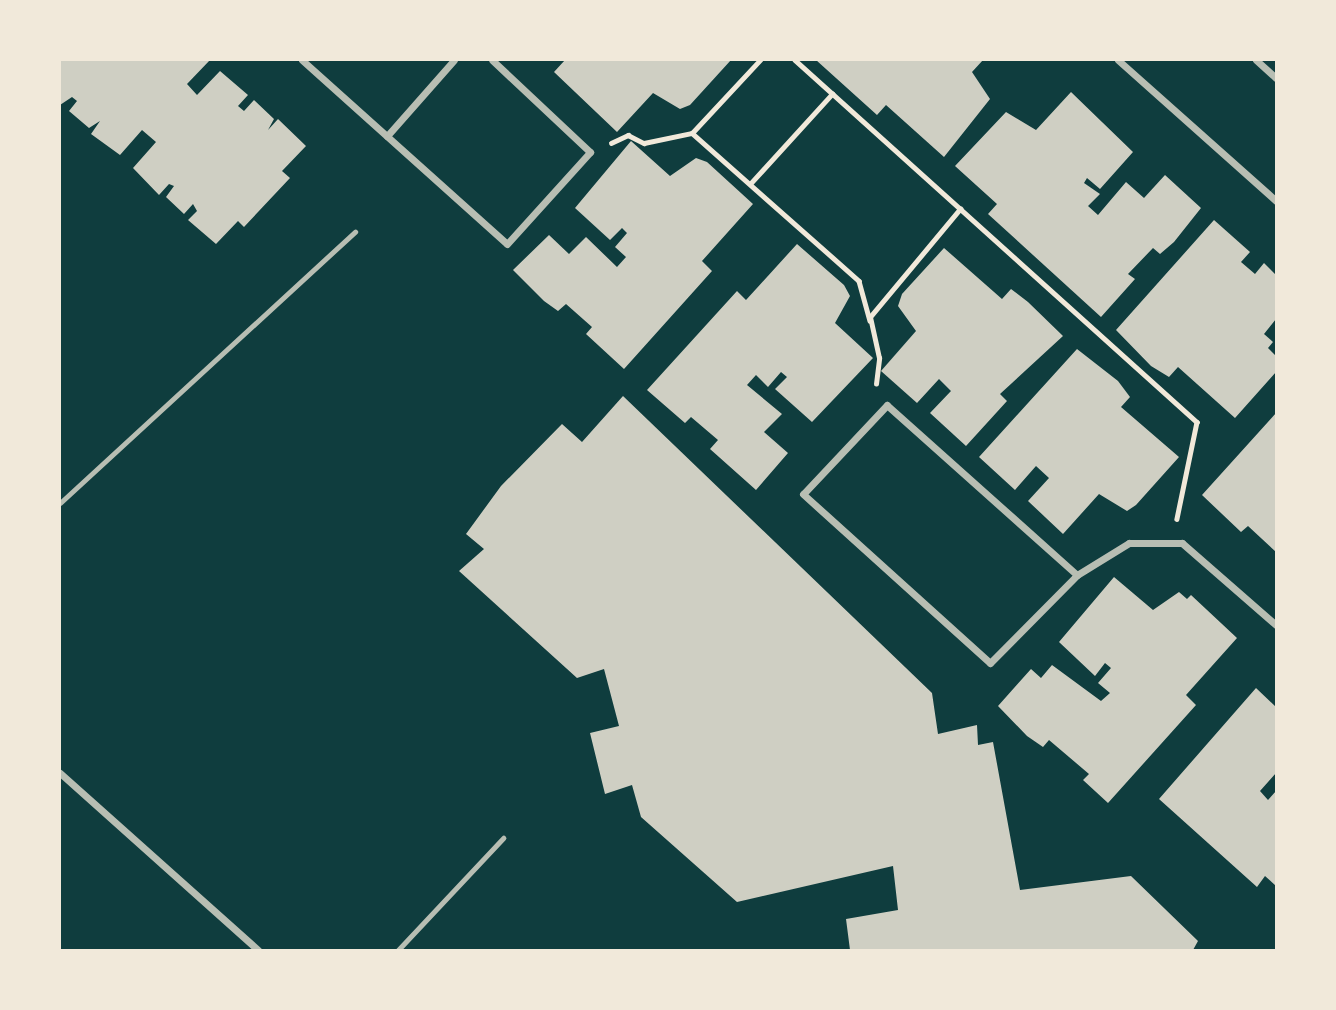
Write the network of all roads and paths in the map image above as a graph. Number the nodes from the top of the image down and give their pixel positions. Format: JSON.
{"nodes":[{"id":1,"x":302,"y":60,"type":"edge"},
{"id":2,"x":454,"y":60,"type":"edge"},
{"id":3,"x":492,"y":60,"type":"edge"},
{"id":4,"x":760,"y":60,"type":"edge"},
{"id":5,"x":794,"y":60,"type":"edge"},
{"id":6,"x":1118,"y":60,"type":"edge"},
{"id":7,"x":1256,"y":60,"type":"edge"},
{"id":8,"x":1276,"y":78,"type":"edge"},
{"id":9,"x":832,"y":94,"type":"junction"},
{"id":10,"x":692,"y":134,"type":"junction"},
{"id":11,"x":387,"y":136,"type":"junction"},
{"id":12,"x":590,"y":152,"type":"junction"},
{"id":13,"x":750,"y":184,"type":"junction"},
{"id":14,"x":1276,"y":201,"type":"edge"},
{"id":15,"x":960,"y":209,"type":"junction"},
{"id":16,"x":355,"y":232,"type":"dead end"},
{"id":17,"x":870,"y":321,"type":"junction"},
{"id":18,"x":887,"y":405,"type":"junction"},
{"id":19,"x":60,"y":503,"type":"edge"},
{"id":20,"x":1171,"y":543,"type":"junction"},
{"id":21,"x":1077,"y":575,"type":"junction"},
{"id":22,"x":1276,"y":625,"type":"edge"},
{"id":23,"x":60,"y":773,"type":"edge"},
{"id":24,"x":503,"y":838,"type":"dead end"},
{"id":25,"x":258,"y":950,"type":"edge"},
{"id":26,"x":398,"y":950,"type":"edge"}],
"edges":[{"from":1,"to":11,"type":"street"},
{"from":2,"to":11,"type":"street"},
{"from":3,"to":12,"type":"street"},
{"from":4,"to":10,"type":"path"},
{"from":5,"to":9,"type":"path"},
{"from":6,"to":14,"type":"street"},
{"from":7,"to":8,"type":"street"},
{"from":9,"to":13,"type":"path"},
{"from":9,"to":15,"type":"path"},
{"from":10,"to":12,"type":"path"},
{"from":10,"to":13,"type":"path"},
{"from":11,"to":12,"type":"street"},
{"from":13,"to":17,"type":"path"},
{"from":15,"to":17,"type":"path"},
{"from":15,"to":20,"type":"path"},
{"from":16,"to":19,"type":"lane"},
{"from":17,"to":18,"type":"path"},
{"from":18,"to":21,"type":"street"},
{"from":18,"to":21,"type":"street"},
{"from":20,"to":21,"type":"street"},
{"from":20,"to":22,"type":"street"},
{"from":23,"to":25,"type":"street"},
{"from":24,"to":26,"type":"lane"}]}
